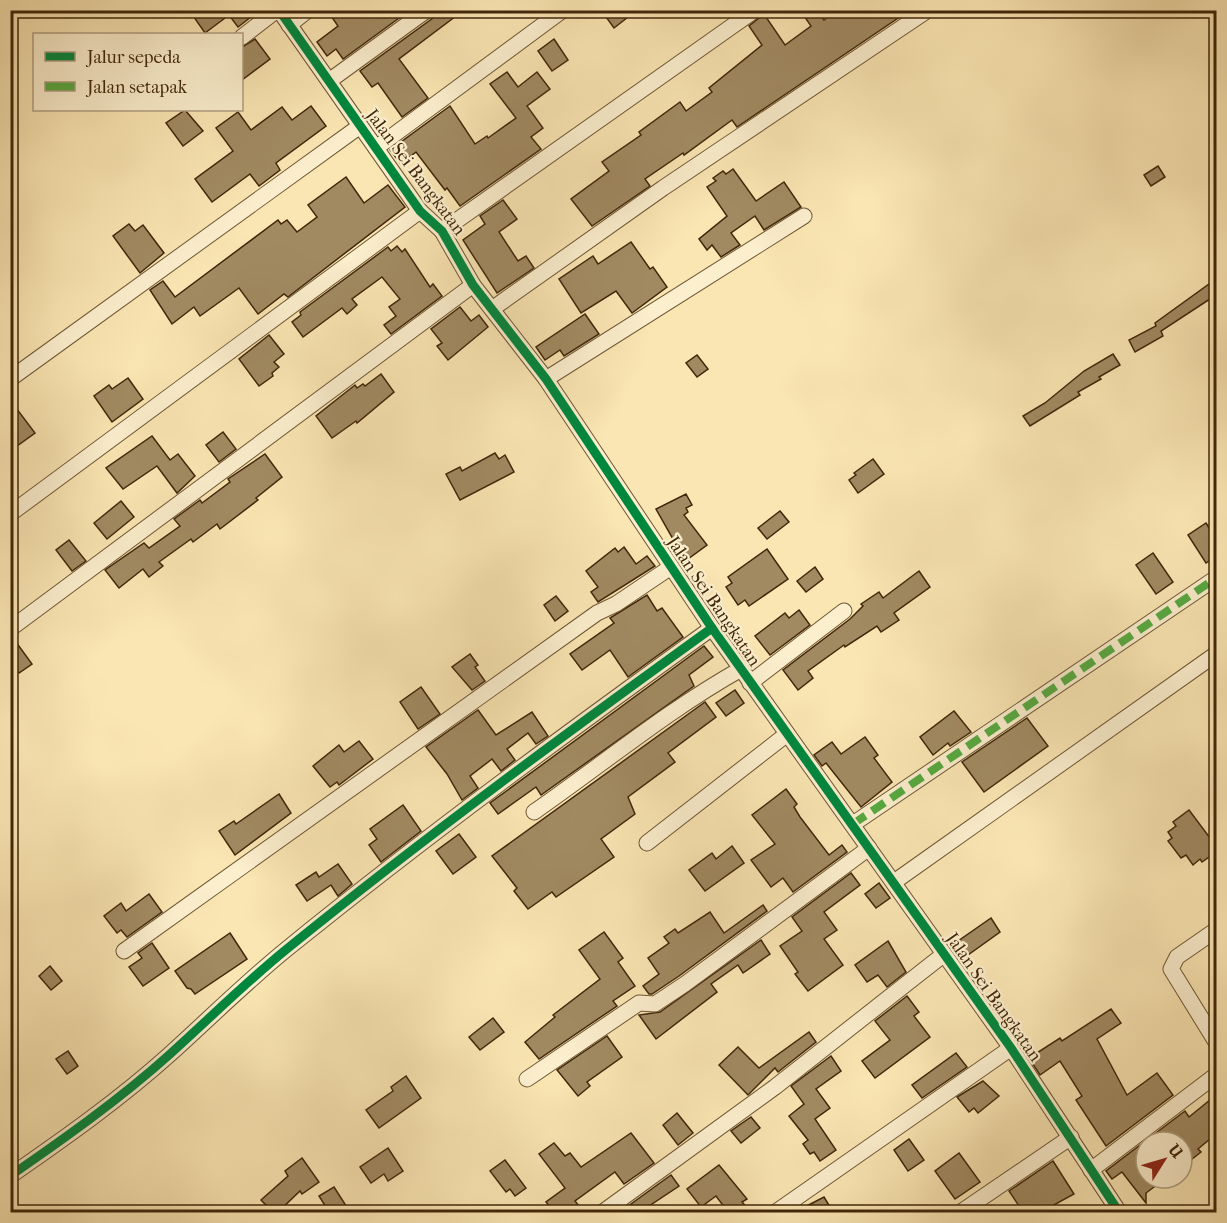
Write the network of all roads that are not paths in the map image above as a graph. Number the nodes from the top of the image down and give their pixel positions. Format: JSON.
{"nodes":[{"id":1,"x":278,"y":10,"type":"edge"},
{"id":2,"x":308,"y":10,"type":"edge"},
{"id":3,"x":427,"y":10,"type":"edge"},
{"id":4,"x":563,"y":10,"type":"edge"},
{"id":5,"x":755,"y":10,"type":"edge"},
{"id":6,"x":928,"y":10,"type":"edge"},
{"id":7,"x":289,"y":25,"type":"junction"},
{"id":8,"x":243,"y":36,"type":"edge"},
{"id":9,"x":329,"y":81,"type":"junction"},
{"id":10,"x":360,"y":126,"type":"junction"},
{"id":11,"x":376,"y":148,"type":"junction"},
{"id":12,"x":420,"y":211,"type":"junction"},
{"id":13,"x":804,"y":216,"type":"dead end"},
{"id":14,"x":442,"y":231,"type":"junction"},
{"id":15,"x":473,"y":285,"type":"junction"},
{"id":16,"x":492,"y":309,"type":"junction"},
{"id":17,"x":10,"y":379,"type":"edge"},
{"id":18,"x":546,"y":379,"type":"junction"},
{"id":19,"x":10,"y":514,"type":"edge"},
{"id":20,"x":671,"y":567,"type":"junction"},
{"id":21,"x":1216,"y":578,"type":"edge"},
{"id":22,"x":844,"y":611,"type":"dead end"},
{"id":23,"x":712,"y":628,"type":"junction"},
{"id":24,"x":10,"y":629,"type":"edge"},
{"id":25,"x":1216,"y":654,"type":"edge"},
{"id":26,"x":741,"y":669,"type":"junction"},
{"id":27,"x":750,"y":683,"type":"junction"},
{"id":28,"x":787,"y":734,"type":"junction"},
{"id":29,"x":534,"y":812,"type":"dead end"},
{"id":30,"x":853,"y":824,"type":"junction"},
{"id":31,"x":646,"y":843,"type":"dead end"},
{"id":32,"x":869,"y":848,"type":"junction"},
{"id":33,"x":894,"y":882,"type":"junction"},
{"id":34,"x":1216,"y":930,"type":"edge"},
{"id":35,"x":124,"y":951,"type":"dead end"},
{"id":36,"x":943,"y":955,"type":"junction"},
{"id":37,"x":1216,"y":1042,"type":"edge"},
{"id":38,"x":1011,"y":1048,"type":"junction"},
{"id":39,"x":1216,"y":1075,"type":"edge"},
{"id":40,"x":527,"y":1078,"type":"dead end"},
{"id":41,"x":1071,"y":1137,"type":"junction"},
{"id":42,"x":1091,"y":1170,"type":"junction"},
{"id":43,"x":10,"y":1176,"type":"edge"},
{"id":44,"x":603,"y":1212,"type":"edge"},
{"id":45,"x":776,"y":1212,"type":"edge"},
{"id":46,"x":961,"y":1212,"type":"edge"},
{"id":47,"x":1119,"y":1212,"type":"edge"}],
"edges":[{"from":1,"to":7,"type":"street","name":"Jalan Sei Bangkatan"},
{"from":1,"to":8,"type":"street"},
{"from":2,"to":7,"type":"street"},
{"from":3,"to":9,"type":"street"},
{"from":4,"to":11,"type":"street"},
{"from":5,"to":14,"type":"street"},
{"from":6,"to":16,"type":"street"},
{"from":7,"to":9,"type":"street","name":"Jalan Sei Bangkatan"},
{"from":9,"to":10,"type":"street","name":"Jalan Sei Bangkatan"},
{"from":10,"to":11,"type":"street","name":"Jalan Sei Bangkatan"},
{"from":10,"to":17,"type":"street"},
{"from":11,"to":12,"type":"street","name":"Jalan Sei Bangkatan"},
{"from":12,"to":14,"type":"street","name":"Jalan Sei Bangkatan"},
{"from":12,"to":19,"type":"street"},
{"from":13,"to":18,"type":"street"},
{"from":14,"to":15,"type":"street","name":"Jalan Sei Bangkatan"},
{"from":15,"to":16,"type":"street","name":"Jalan Sei Bangkatan"},
{"from":15,"to":24,"type":"street"},
{"from":16,"to":18,"type":"street","name":"Jalan Sei Bangkatan"},
{"from":18,"to":20,"type":"street","name":"Jalan Sei Bangkatan"},
{"from":20,"to":23,"type":"street","name":"Jalan Sei Bangkatan"},
{"from":20,"to":35,"type":"street"},
{"from":21,"to":30,"type":"street"},
{"from":22,"to":27,"type":"street"},
{"from":23,"to":26,"type":"street","name":"Jalan Sei Bangkatan"},
{"from":23,"to":43,"type":"street"},
{"from":25,"to":33,"type":"street"},
{"from":26,"to":27,"type":"street","name":"Jalan Sei Bangkatan"},
{"from":26,"to":29,"type":"street"},
{"from":27,"to":28,"type":"street","name":"Jalan Sei Bangkatan"},
{"from":28,"to":30,"type":"street","name":"Jalan Sei Bangkatan"},
{"from":28,"to":31,"type":"street"},
{"from":30,"to":32,"type":"street","name":"Jalan Sei Bangkatan"},
{"from":32,"to":33,"type":"street","name":"Jalan Sei Bangkatan"},
{"from":32,"to":40,"type":"street"},
{"from":33,"to":36,"type":"street","name":"Jalan Sei Bangkatan"},
{"from":34,"to":37,"type":"street"},
{"from":36,"to":38,"type":"street","name":"Jalan Sei Bangkatan"},
{"from":36,"to":44,"type":"street"},
{"from":38,"to":41,"type":"street","name":"Jalan Sei Bangkatan"},
{"from":38,"to":45,"type":"street"},
{"from":39,"to":42,"type":"street"},
{"from":41,"to":42,"type":"street","name":"Jalan Sei Bangkatan"},
{"from":41,"to":46,"type":"street"},
{"from":42,"to":47,"type":"street","name":"Jalan Sei Bangkatan"}]}
